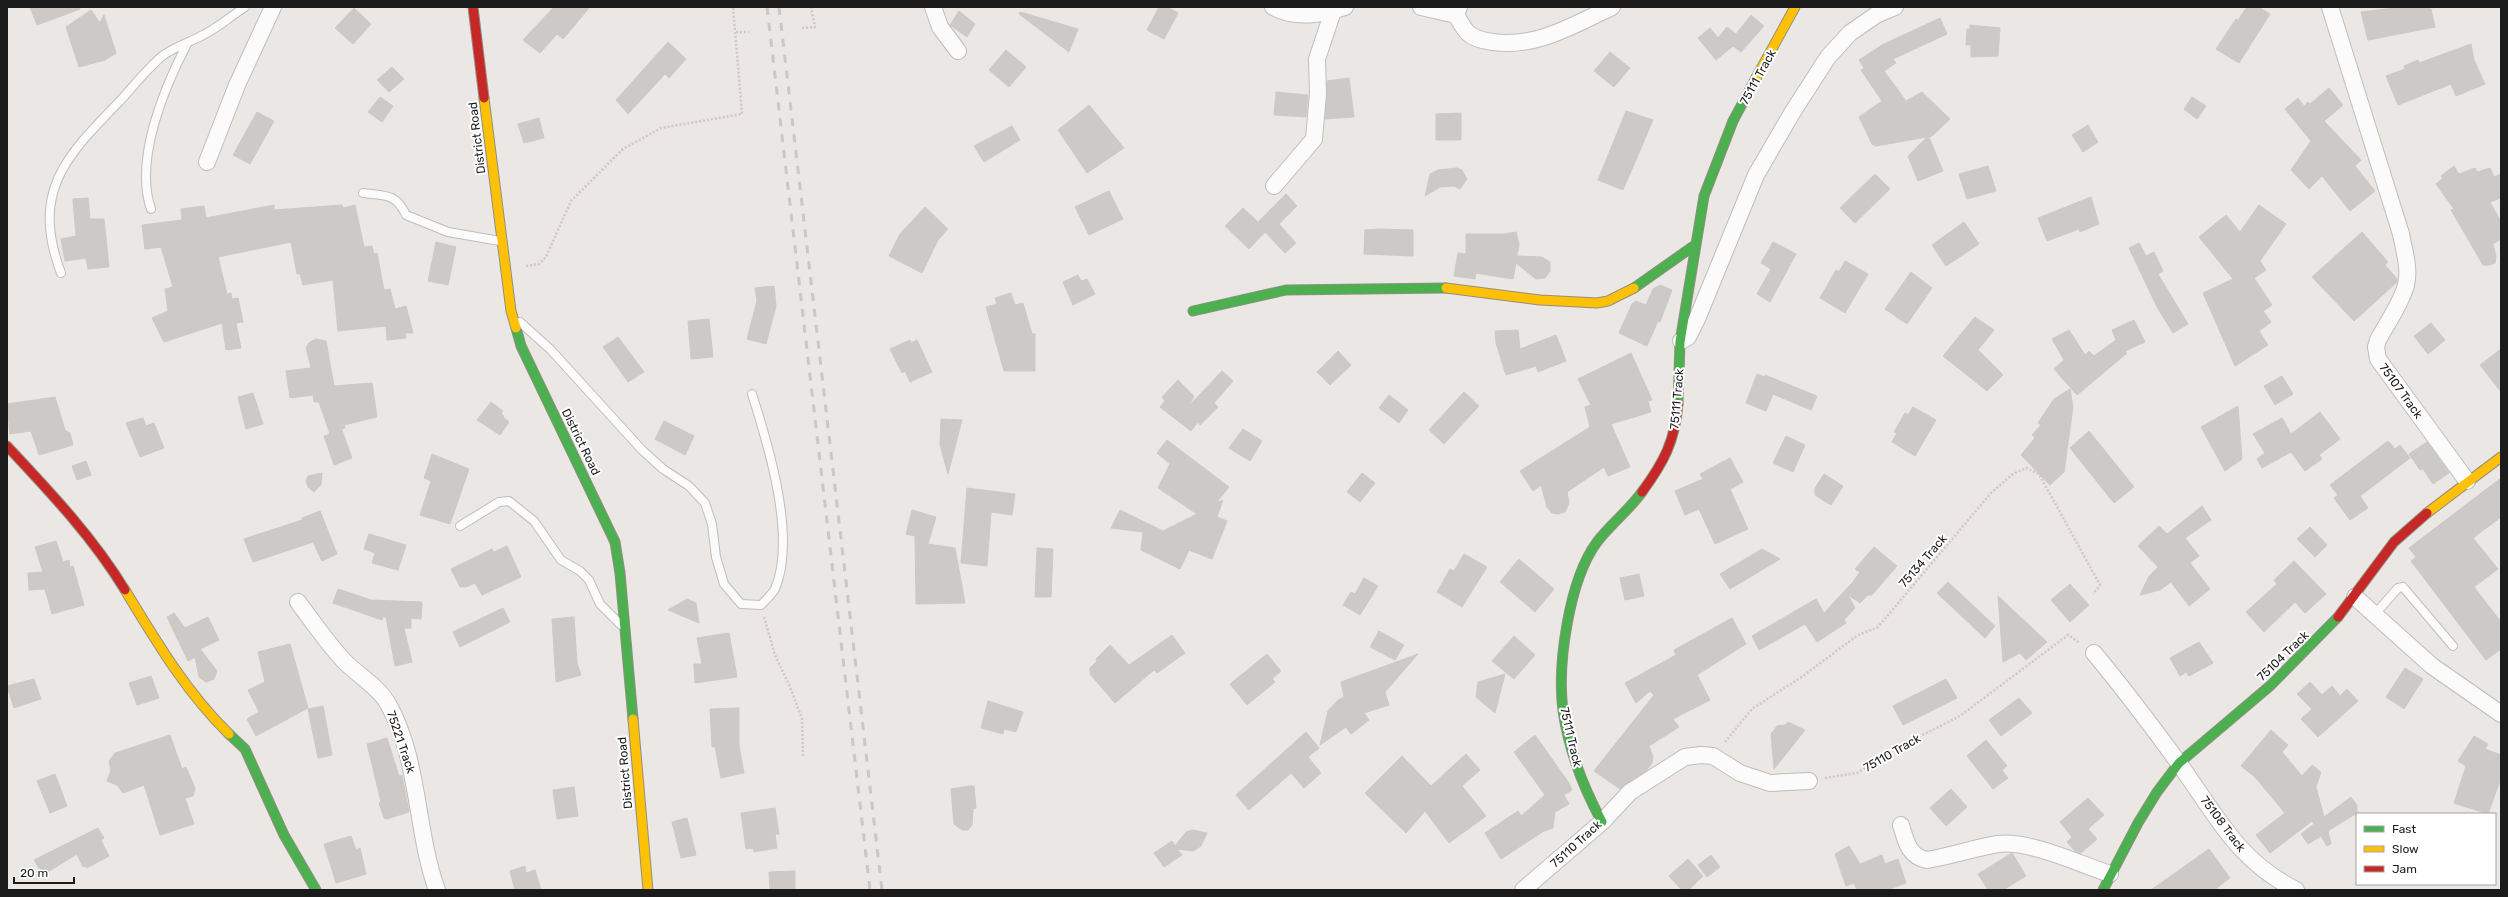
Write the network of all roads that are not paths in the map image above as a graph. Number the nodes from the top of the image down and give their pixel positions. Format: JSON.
{"nodes":[{"id":1,"x":245,"y":7,"type":"edge"},
{"id":2,"x":273,"y":7,"type":"edge"},
{"id":3,"x":473,"y":7,"type":"edge"},
{"id":4,"x":933,"y":7,"type":"edge"},
{"id":5,"x":1273,"y":7,"type":"edge"},
{"id":6,"x":1421,"y":7,"type":"edge"},
{"id":7,"x":1612,"y":7,"type":"edge"},
{"id":8,"x":1794,"y":7,"type":"edge"},
{"id":9,"x":1895,"y":7,"type":"edge"},
{"id":10,"x":2330,"y":7,"type":"edge"},
{"id":11,"x":1339,"y":9,"type":"edge"},
{"id":12,"x":1458,"y":11,"type":"edge"},
{"id":13,"x":187,"y":44,"type":"junction"},
{"id":14,"x":958,"y":51,"type":"dead end"},
{"id":15,"x":207,"y":162,"type":"dead end"},
{"id":16,"x":1274,"y":186,"type":"dead end"},
{"id":17,"x":363,"y":193,"type":"dead end"},
{"id":18,"x":151,"y":209,"type":"dead end"},
{"id":19,"x":501,"y":241,"type":"junction"},
{"id":20,"x":1695,"y":245,"type":"junction"},
{"id":21,"x":61,"y":273,"type":"dead end"},
{"id":22,"x":1193,"y":311,"type":"dead end"},
{"id":23,"x":513,"y":315,"type":"junction"},
{"id":24,"x":1680,"y":342,"type":"junction"},
{"id":25,"x":752,"y":394,"type":"dead end"},
{"id":26,"x":7,"y":446,"type":"edge"},
{"id":27,"x":2501,"y":457,"type":"edge"},
{"id":28,"x":2467,"y":481,"type":"junction"},
{"id":29,"x":460,"y":526,"type":"dead end"},
{"id":30,"x":2355,"y":597,"type":"junction"},
{"id":31,"x":298,"y":602,"type":"dead end"},
{"id":32,"x":2375,"y":614,"type":"junction"},
{"id":33,"x":625,"y":628,"type":"junction"},
{"id":34,"x":2452,"y":646,"type":"dead end"},
{"id":35,"x":2094,"y":653,"type":"road end"},
{"id":36,"x":2501,"y":714,"type":"edge"},
{"id":37,"x":2179,"y":763,"type":"junction"},
{"id":38,"x":1809,"y":781,"type":"road end"},
{"id":39,"x":1602,"y":822,"type":"junction"},
{"id":40,"x":1901,"y":825,"type":"dead end"},
{"id":41,"x":2110,"y":874,"type":"junction"},
{"id":42,"x":316,"y":890,"type":"edge"},
{"id":43,"x":437,"y":890,"type":"edge"},
{"id":44,"x":648,"y":890,"type":"edge"},
{"id":45,"x":1523,"y":890,"type":"edge"},
{"id":46,"x":2103,"y":890,"type":"edge"},
{"id":47,"x":2296,"y":890,"type":"edge"}],
"edges":[{"from":1,"to":13,"type":"lane"},
{"from":2,"to":15,"type":"street"},
{"from":3,"to":19,"type":"street","name":"District Road"},
{"from":4,"to":14,"type":"street"},
{"from":5,"to":11,"type":"street"},
{"from":6,"to":12,"type":"street"},
{"from":7,"to":12,"type":"street"},
{"from":8,"to":20,"type":"street","name":"75111 Track"},
{"from":9,"to":24,"type":"street"},
{"from":10,"to":28,"type":"street","name":"75107 Track"},
{"from":11,"to":16,"type":"street"},
{"from":13,"to":18,"type":"lane"},
{"from":13,"to":21,"type":"lane"},
{"from":17,"to":19,"type":"lane"},
{"from":19,"to":23,"type":"street","name":"District Road"},
{"from":20,"to":22,"type":"street"},
{"from":20,"to":24,"type":"street","name":"75111 Track"},
{"from":23,"to":25,"type":"lane"},
{"from":23,"to":33,"type":"street","name":"District Road"},
{"from":24,"to":39,"type":"street","name":"75111 Track"},
{"from":26,"to":42,"type":"street"},
{"from":27,"to":28,"type":"street","name":"75104 Track"},
{"from":28,"to":30,"type":"street","name":"75104 Track"},
{"from":29,"to":33,"type":"lane"},
{"from":30,"to":32,"type":"street"},
{"from":30,"to":37,"type":"street","name":"75104 Track"},
{"from":31,"to":43,"type":"street","name":"75221 Track"},
{"from":32,"to":34,"type":"lane"},
{"from":32,"to":36,"type":"street"},
{"from":33,"to":44,"type":"street","name":"District Road"},
{"from":35,"to":37,"type":"street"},
{"from":37,"to":41,"type":"street","name":"75104 Track"},
{"from":37,"to":47,"type":"street","name":"75108 Track"},
{"from":38,"to":39,"type":"street","name":"75110 Track"},
{"from":39,"to":45,"type":"street","name":"75110 Track"},
{"from":40,"to":41,"type":"street"},
{"from":41,"to":46,"type":"street","name":"75104 Track"}]}
